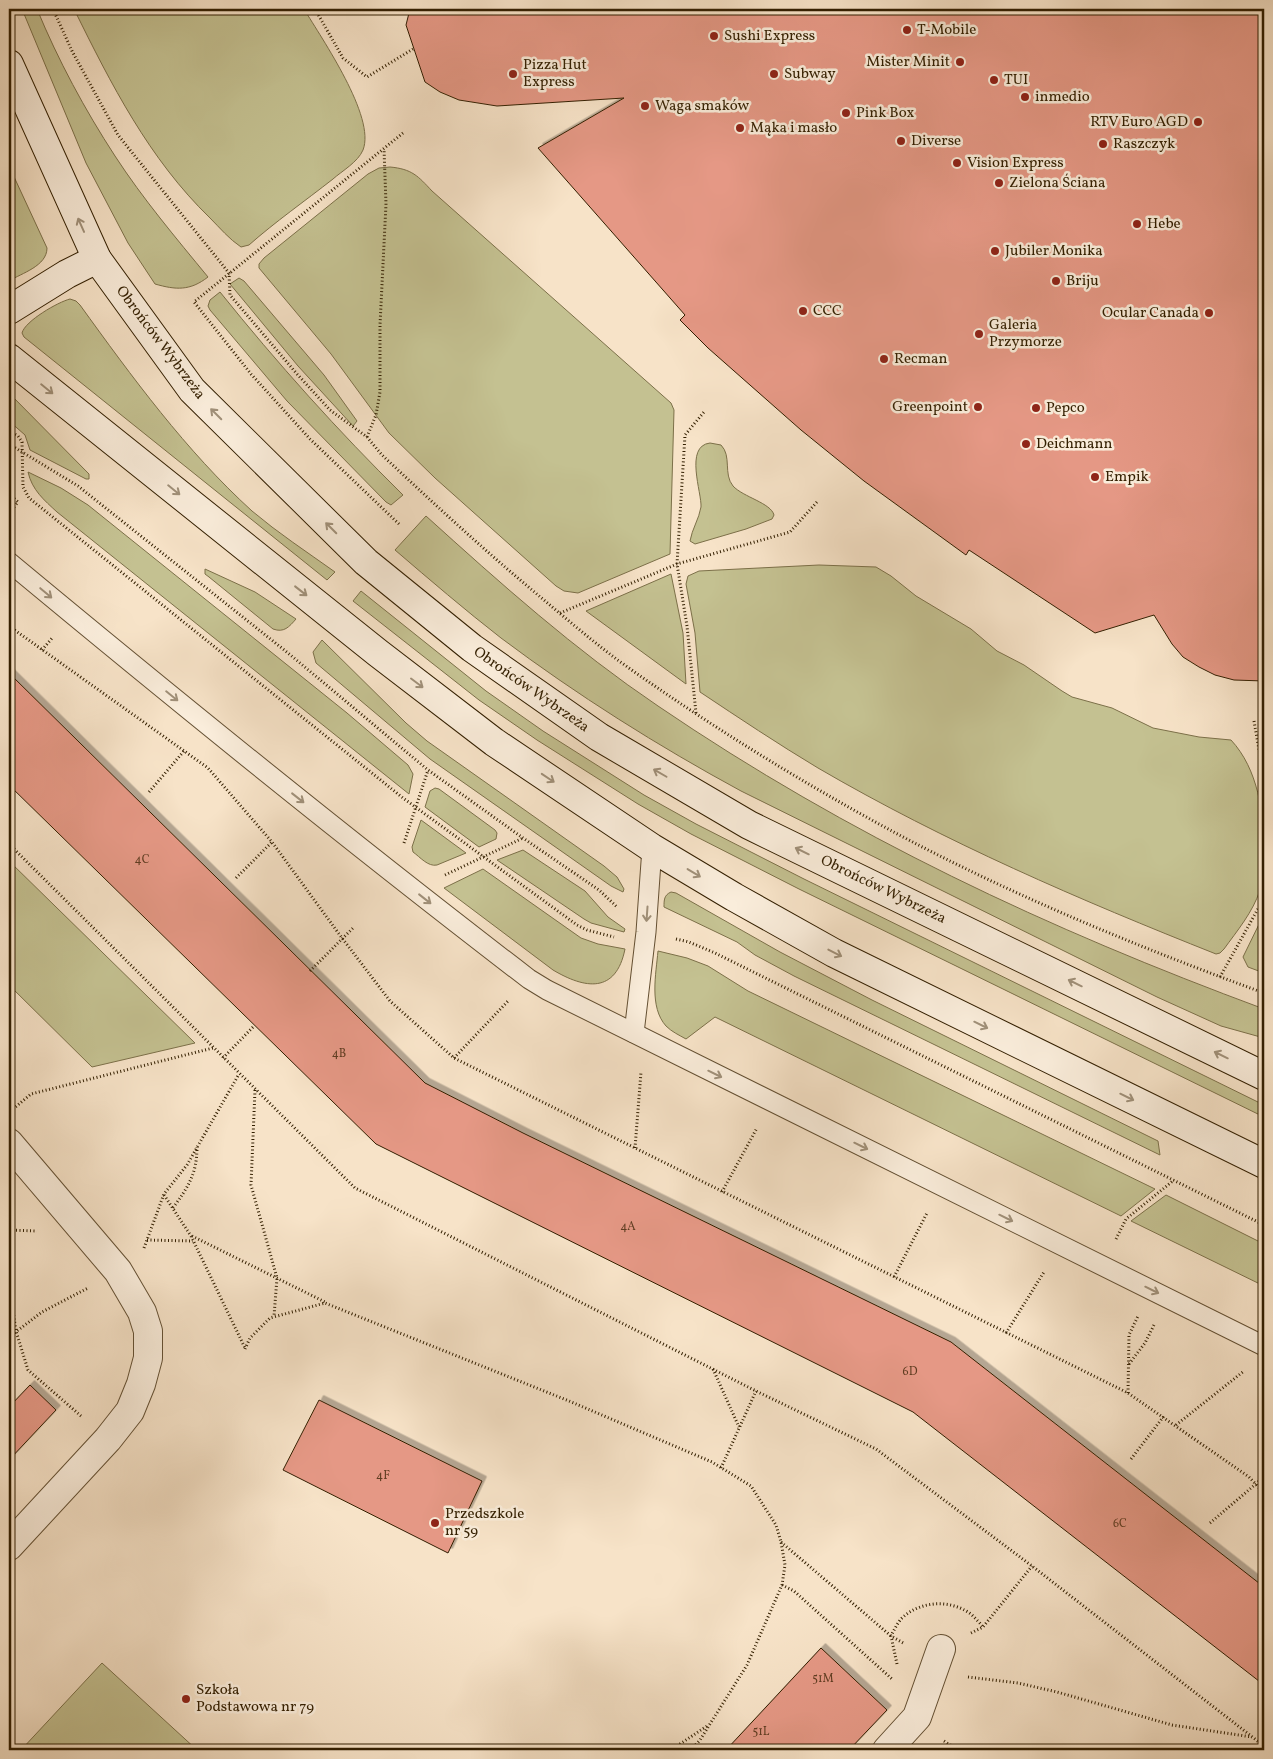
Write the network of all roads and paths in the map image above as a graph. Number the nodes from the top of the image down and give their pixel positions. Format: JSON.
{"nodes":[{"id":1,"x":53,"y":9,"type":"edge"},
{"id":2,"x":314,"y":9,"type":"edge"},
{"id":3,"x":414,"y":49,"type":"dead end"},
{"id":4,"x":9,"y":64,"type":"edge"},
{"id":5,"x":403,"y":133,"type":"dead end"},
{"id":6,"x":384,"y":148,"type":"junction"},
{"id":7,"x":96,"y":259,"type":"junction"},
{"id":8,"x":229,"y":273,"type":"junction"},
{"id":9,"x":9,"y":310,"type":"edge"},
{"id":10,"x":9,"y":358,"type":"edge"},
{"id":11,"x":704,"y":412,"type":"dead end"},
{"id":12,"x":9,"y":431,"type":"edge"},
{"id":13,"x":367,"y":438,"type":"junction"},
{"id":14,"x":9,"y":444,"type":"edge"},
{"id":15,"x":22,"y":452,"type":"junction"},
{"id":16,"x":9,"y":494,"type":"edge"},
{"id":17,"x":817,"y":502,"type":"dead end"},
{"id":18,"x":9,"y":513,"type":"edge"},
{"id":19,"x":399,"y":524,"type":"dead end"},
{"id":20,"x":9,"y":562,"type":"edge"},
{"id":21,"x":677,"y":564,"type":"junction"},
{"id":22,"x":559,"y":613,"type":"junction"},
{"id":23,"x":9,"y":626,"type":"edge"},
{"id":24,"x":696,"y":713,"type":"junction"},
{"id":25,"x":1254,"y":721,"type":"dead end"},
{"id":26,"x":184,"y":751,"type":"junction"},
{"id":27,"x":428,"y":770,"type":"junction"},
{"id":28,"x":1264,"y":778,"type":"edge"},
{"id":29,"x":149,"y":792,"type":"dead end"},
{"id":30,"x":416,"y":808,"type":"junction"},
{"id":31,"x":523,"y":838,"type":"junction"},
{"id":32,"x":272,"y":842,"type":"junction"},
{"id":33,"x":9,"y":844,"type":"edge"},
{"id":34,"x":404,"y":844,"type":"dead end"},
{"id":35,"x":652,"y":848,"type":"junction"},
{"id":36,"x":482,"y":857,"type":"junction"},
{"id":37,"x":442,"y":876,"type":"dead end"},
{"id":38,"x":236,"y":878,"type":"dead end"},
{"id":39,"x":1264,"y":898,"type":"edge"},
{"id":40,"x":354,"y":927,"type":"dead end"},
{"id":41,"x":646,"y":932,"type":"junction"},
{"id":42,"x":342,"y":938,"type":"junction"},
{"id":43,"x":310,"y":971,"type":"dead end"},
{"id":44,"x":1220,"y":977,"type":"junction"},
{"id":45,"x":529,"y":979,"type":"junction"},
{"id":46,"x":1264,"y":993,"type":"edge"},
{"id":47,"x":254,"y":1026,"type":"dead end"},
{"id":48,"x":639,"y":1036,"type":"junction"},
{"id":49,"x":214,"y":1048,"type":"junction"},
{"id":50,"x":223,"y":1058,"type":"junction"},
{"id":51,"x":454,"y":1058,"type":"junction"},
{"id":52,"x":239,"y":1074,"type":"junction"},
{"id":53,"x":1264,"y":1076,"type":"edge"},
{"id":54,"x":256,"y":1090,"type":"junction"},
{"id":55,"x":771,"y":1102,"type":"junction"},
{"id":56,"x":9,"y":1112,"type":"edge"},
{"id":57,"x":9,"y":1143,"type":"edge"},
{"id":58,"x":197,"y":1146,"type":"junction"},
{"id":59,"x":634,"y":1148,"type":"junction"},
{"id":60,"x":1264,"y":1164,"type":"edge"},
{"id":61,"x":1174,"y":1180,"type":"junction"},
{"id":62,"x":941,"y":1186,"type":"junction"},
{"id":63,"x":722,"y":1192,"type":"junction"},
{"id":64,"x":164,"y":1194,"type":"junction"},
{"id":65,"x":173,"y":1208,"type":"junction"},
{"id":66,"x":1264,"y":1225,"type":"edge"},
{"id":67,"x":9,"y":1230,"type":"edge"},
{"id":68,"x":44,"y":1232,"type":"dead end"},
{"id":69,"x":191,"y":1236,"type":"junction"},
{"id":70,"x":147,"y":1240,"type":"junction"},
{"id":71,"x":193,"y":1242,"type":"junction"},
{"id":72,"x":1060,"y":1245,"type":"junction"},
{"id":73,"x":144,"y":1248,"type":"dead end"},
{"id":74,"x":1102,"y":1265,"type":"junction"},
{"id":75,"x":894,"y":1277,"type":"junction"},
{"id":76,"x":277,"y":1278,"type":"junction"},
{"id":77,"x":9,"y":1284,"type":"edge"},
{"id":78,"x":90,"y":1287,"type":"dead end"},
{"id":79,"x":1151,"y":1290,"type":"junction"},
{"id":80,"x":1168,"y":1298,"type":"junction"},
{"id":81,"x":326,"y":1302,"type":"junction"},
{"id":82,"x":274,"y":1316,"type":"junction"},
{"id":83,"x":16,"y":1331,"type":"junction"},
{"id":84,"x":1006,"y":1333,"type":"junction"},
{"id":85,"x":9,"y":1337,"type":"edge"},
{"id":86,"x":1264,"y":1346,"type":"edge"},
{"id":87,"x":1128,"y":1364,"type":"junction"},
{"id":88,"x":1250,"y":1367,"type":"dead end"},
{"id":89,"x":713,"y":1369,"type":"junction"},
{"id":90,"x":756,"y":1391,"type":"junction"},
{"id":91,"x":1128,"y":1394,"type":"junction"},
{"id":92,"x":1164,"y":1416,"type":"junction"},
{"id":93,"x":87,"y":1420,"type":"dead end"},
{"id":94,"x":1176,"y":1425,"type":"junction"},
{"id":95,"x":740,"y":1428,"type":"junction"},
{"id":96,"x":1131,"y":1458,"type":"dead end"},
{"id":97,"x":721,"y":1468,"type":"junction"},
{"id":98,"x":1264,"y":1477,"type":"edge"},
{"id":99,"x":1256,"y":1484,"type":"junction"},
{"id":100,"x":1264,"y":1493,"type":"edge"},
{"id":101,"x":1210,"y":1523,"type":"dead end"},
{"id":102,"x":781,"y":1542,"type":"junction"},
{"id":103,"x":9,"y":1546,"type":"edge"},
{"id":104,"x":1032,"y":1566,"type":"junction"},
{"id":105,"x":782,"y":1585,"type":"junction"},
{"id":106,"x":983,"y":1627,"type":"dead end"},
{"id":107,"x":891,"y":1636,"type":"junction"},
{"id":108,"x":938,"y":1656,"type":"junction"},
{"id":109,"x":899,"y":1671,"type":"dead end"},
{"id":110,"x":892,"y":1679,"type":"dead end"},
{"id":111,"x":710,"y":1725,"type":"junction"},
{"id":112,"x":1252,"y":1737,"type":"junction"},
{"id":113,"x":1264,"y":1746,"type":"edge"},
{"id":114,"x":671,"y":1750,"type":"edge"},
{"id":115,"x":691,"y":1750,"type":"edge"},
{"id":116,"x":887,"y":1750,"type":"edge"}],
"edges":[{"from":1,"to":8,"type":"path"},
{"from":2,"to":3,"type":"path"},
{"from":7,"to":4,"type":"main road","name":"Obrońców Wybrzeża","one_way":true},
{"from":5,"to":6,"type":"path"},
{"from":6,"to":8,"type":"path"},
{"from":6,"to":13,"type":"path"},
{"from":7,"to":9,"type":"main road"},
{"from":53,"to":7,"type":"main road","name":"Obrońców Wybrzeża","one_way":true},
{"from":8,"to":13,"type":"path"},
{"from":8,"to":19,"type":"path"},
{"from":10,"to":35,"type":"main road","one_way":true},
{"from":11,"to":21,"type":"path"},
{"from":12,"to":15,"type":"path"},
{"from":13,"to":22,"type":"path"},
{"from":14,"to":15,"type":"path"},
{"from":15,"to":27,"type":"path"},
{"from":15,"to":30,"type":"path"},
{"from":16,"to":18,"type":"path"},
{"from":17,"to":21,"type":"path"},
{"from":20,"to":45,"type":"lane","one_way":true},
{"from":21,"to":22,"type":"path"},
{"from":21,"to":24,"type":"path"},
{"from":22,"to":24,"type":"path"},
{"from":23,"to":26,"type":"path"},
{"from":24,"to":44,"type":"path"},
{"from":25,"to":28,"type":"path"},
{"from":26,"to":29,"type":"path"},
{"from":26,"to":32,"type":"path"},
{"from":27,"to":30,"type":"path"},
{"from":27,"to":31,"type":"path"},
{"from":30,"to":34,"type":"path"},
{"from":30,"to":36,"type":"path"},
{"from":31,"to":36,"type":"path"},
{"from":31,"to":41,"type":"path"},
{"from":32,"to":38,"type":"path"},
{"from":32,"to":42,"type":"path"},
{"from":33,"to":49,"type":"path"},
{"from":35,"to":41,"type":"lane","one_way":true},
{"from":35,"to":60,"type":"main road","one_way":true},
{"from":36,"to":37,"type":"path"},
{"from":36,"to":41,"type":"path"},
{"from":39,"to":44,"type":"path"},
{"from":40,"to":42,"type":"path"},
{"from":41,"to":48,"type":"lane"},
{"from":41,"to":61,"type":"path"},
{"from":42,"to":43,"type":"path"},
{"from":42,"to":51,"type":"path"},
{"from":44,"to":46,"type":"path"},
{"from":45,"to":48,"type":"lane"},
{"from":45,"to":51,"type":"path"},
{"from":47,"to":50,"type":"path"},
{"from":48,"to":55,"type":"lane","one_way":true},
{"from":48,"to":59,"type":"path"},
{"from":49,"to":50,"type":"path"},
{"from":49,"to":56,"type":"path"},
{"from":50,"to":52,"type":"path"},
{"from":51,"to":59,"type":"path"},
{"from":52,"to":54,"type":"path"},
{"from":52,"to":58,"type":"path"},
{"from":54,"to":76,"type":"path"},
{"from":54,"to":89,"type":"path"},
{"from":55,"to":62,"type":"lane","one_way":true},
{"from":55,"to":63,"type":"path"},
{"from":57,"to":103,"type":"main road"},
{"from":58,"to":64,"type":"path"},
{"from":58,"to":65,"type":"path"},
{"from":59,"to":63,"type":"path"},
{"from":61,"to":66,"type":"path"},
{"from":61,"to":74,"type":"path"},
{"from":62,"to":72,"type":"lane","one_way":true},
{"from":62,"to":75,"type":"path"},
{"from":63,"to":75,"type":"path"},
{"from":64,"to":65,"type":"path"},
{"from":64,"to":70,"type":"path"},
{"from":65,"to":69,"type":"path"},
{"from":67,"to":68,"type":"path"},
{"from":69,"to":71,"type":"path"},
{"from":69,"to":76,"type":"path"},
{"from":70,"to":71,"type":"path"},
{"from":70,"to":73,"type":"path"},
{"from":71,"to":82,"type":"path"},
{"from":72,"to":74,"type":"lane"},
{"from":72,"to":84,"type":"path"},
{"from":74,"to":79,"type":"lane"},
{"from":75,"to":84,"type":"path"},
{"from":76,"to":81,"type":"path"},
{"from":76,"to":82,"type":"path"},
{"from":77,"to":83,"type":"path"},
{"from":78,"to":83,"type":"path"},
{"from":79,"to":80,"type":"lane","one_way":true},
{"from":79,"to":87,"type":"path"},
{"from":80,"to":86,"type":"lane"},
{"from":80,"to":87,"type":"path"},
{"from":81,"to":82,"type":"path"},
{"from":81,"to":97,"type":"path"},
{"from":83,"to":85,"type":"path"},
{"from":83,"to":93,"type":"path"},
{"from":84,"to":91,"type":"path"},
{"from":87,"to":91,"type":"path"},
{"from":88,"to":94,"type":"path"},
{"from":89,"to":90,"type":"path"},
{"from":89,"to":95,"type":"path"},
{"from":90,"to":95,"type":"path"},
{"from":90,"to":104,"type":"path"},
{"from":91,"to":92,"type":"path"},
{"from":92,"to":94,"type":"path"},
{"from":92,"to":96,"type":"path"},
{"from":94,"to":99,"type":"path"},
{"from":95,"to":97,"type":"path"},
{"from":97,"to":102,"type":"path"},
{"from":98,"to":99,"type":"path"},
{"from":99,"to":100,"type":"path"},
{"from":99,"to":101,"type":"path"},
{"from":102,"to":105,"type":"path"},
{"from":102,"to":107,"type":"path"},
{"from":104,"to":106,"type":"path"},
{"from":104,"to":112,"type":"path"},
{"from":105,"to":110,"type":"path"},
{"from":105,"to":111,"type":"path"},
{"from":107,"to":108,"type":"path"},
{"from":107,"to":109,"type":"path"},
{"from":108,"to":112,"type":"path"},
{"from":108,"to":116,"type":"main road"},
{"from":111,"to":114,"type":"path"},
{"from":111,"to":115,"type":"path"},
{"from":112,"to":113,"type":"path"}]}
